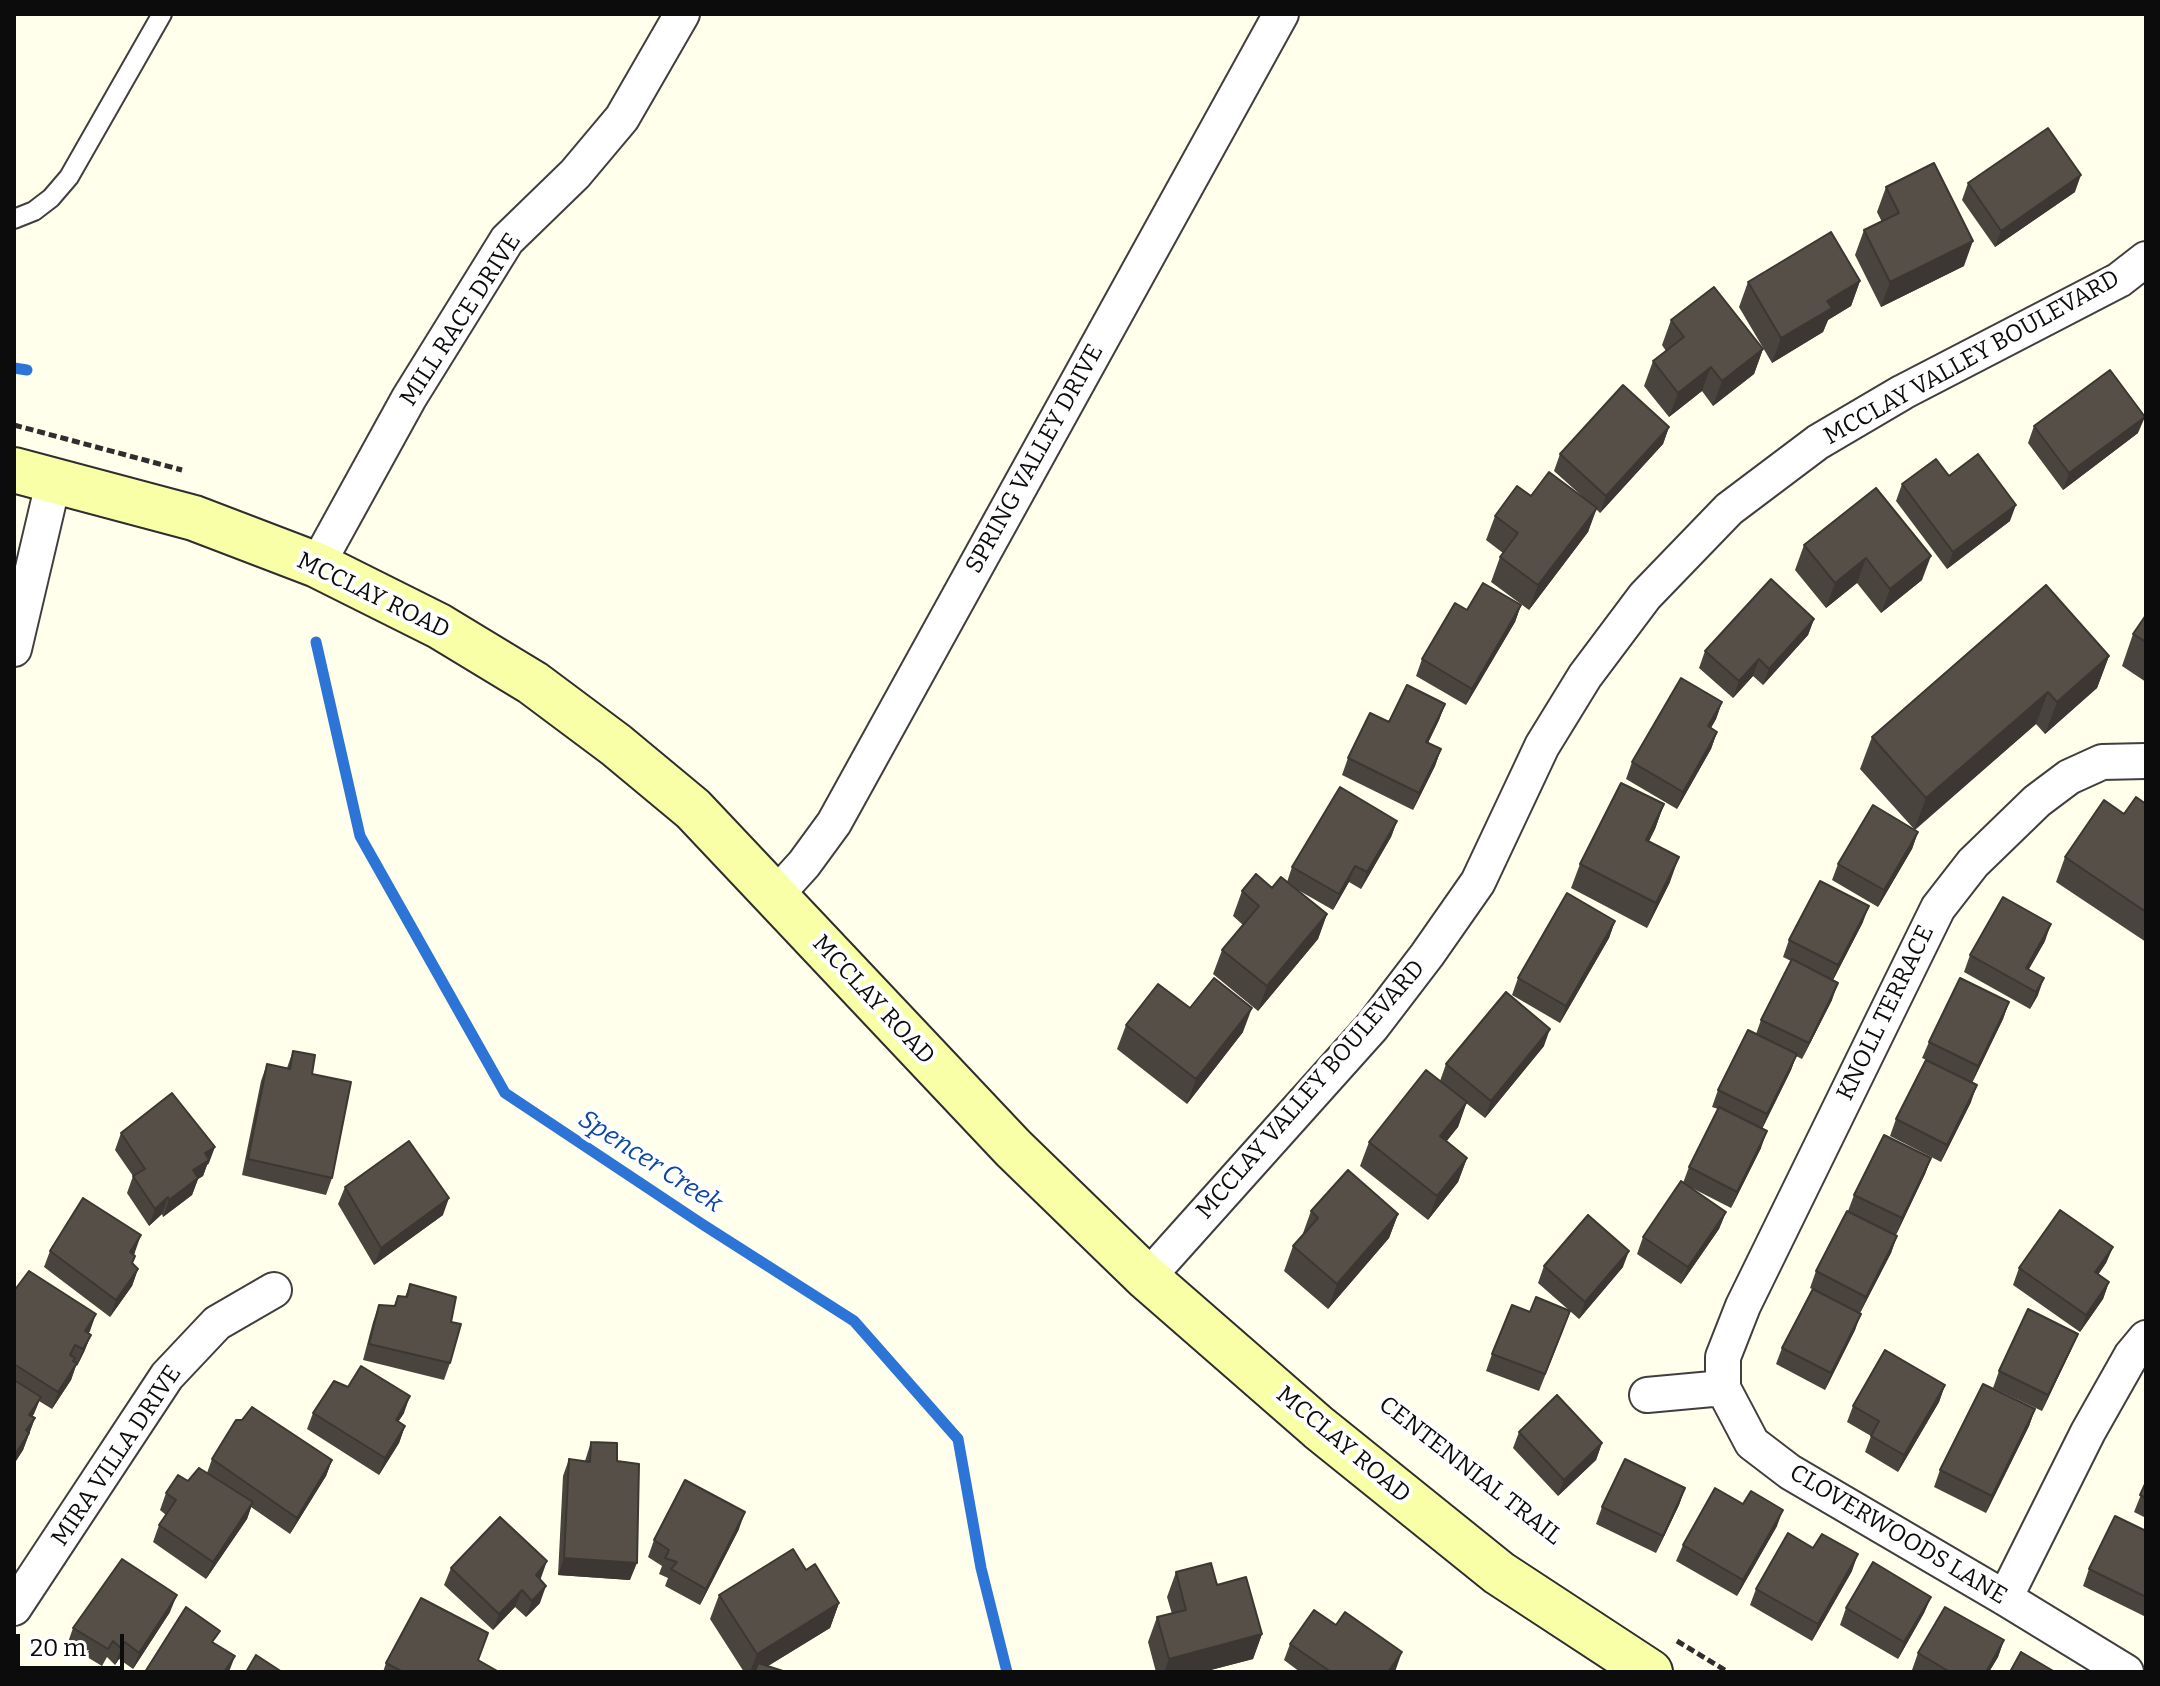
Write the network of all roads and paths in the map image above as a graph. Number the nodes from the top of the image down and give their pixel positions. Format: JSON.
{"nodes":[{"id":1,"x":162,"y":14,"type":"edge"},
{"id":2,"x":682,"y":14,"type":"edge"},
{"id":3,"x":1281,"y":14,"type":"edge"},
{"id":4,"x":14,"y":219,"type":"edge"},
{"id":5,"x":2146,"y":259,"type":"edge"},
{"id":6,"x":34,"y":474,"type":"edge"},
{"id":7,"x":317,"y":565,"type":"junction"},
{"id":8,"x":14,"y":649,"type":"edge"},
{"id":9,"x":2144,"y":760,"type":"edge"},
{"id":10,"x":775,"y":896,"type":"junction"},
{"id":11,"x":1147,"y":1278,"type":"junction"},
{"id":12,"x":274,"y":1290,"type":"dead end"},
{"id":13,"x":2146,"y":1338,"type":"edge"},
{"id":14,"x":1723,"y":1372,"type":"junction"},
{"id":15,"x":1647,"y":1395,"type":"dead end"},
{"id":16,"x":2005,"y":1598,"type":"junction"},
{"id":17,"x":14,"y":1608,"type":"edge"},
{"id":18,"x":1659,"y":1654,"type":"edge"},
{"id":19,"x":1728,"y":1672,"type":"edge"},
{"id":20,"x":2126,"y":1672,"type":"edge"}],
"edges":[{"from":1,"to":4,"type":"lane"},
{"from":2,"to":7,"type":"street","name":"MILL RACE DRIVE"},
{"from":3,"to":10,"type":"street","name":"SPRING VALLEY DRIVE"},
{"from":5,"to":11,"type":"street","name":"MCCLAY VALLEY BOULEVARD"},
{"from":6,"to":7,"type":"main road","name":"MCCLAY ROAD"},
{"from":6,"to":8,"type":"street"},
{"from":7,"to":10,"type":"main road","name":"MCCLAY ROAD"},
{"from":9,"to":14,"type":"street","name":"KNOLL TERRACE"},
{"from":10,"to":11,"type":"main road","name":"MCCLAY ROAD"},
{"from":11,"to":18,"type":"main road","name":"MCCLAY ROAD"},
{"from":12,"to":17,"type":"street","name":"MIRA VILLA DRIVE"},
{"from":13,"to":16,"type":"street"},
{"from":14,"to":15,"type":"street"},
{"from":14,"to":16,"type":"street","name":"CLOVERWOODS LANE"},
{"from":16,"to":20,"type":"street","name":"CLOVERWOODS LANE"},
{"from":18,"to":19,"type":"path"}]}
